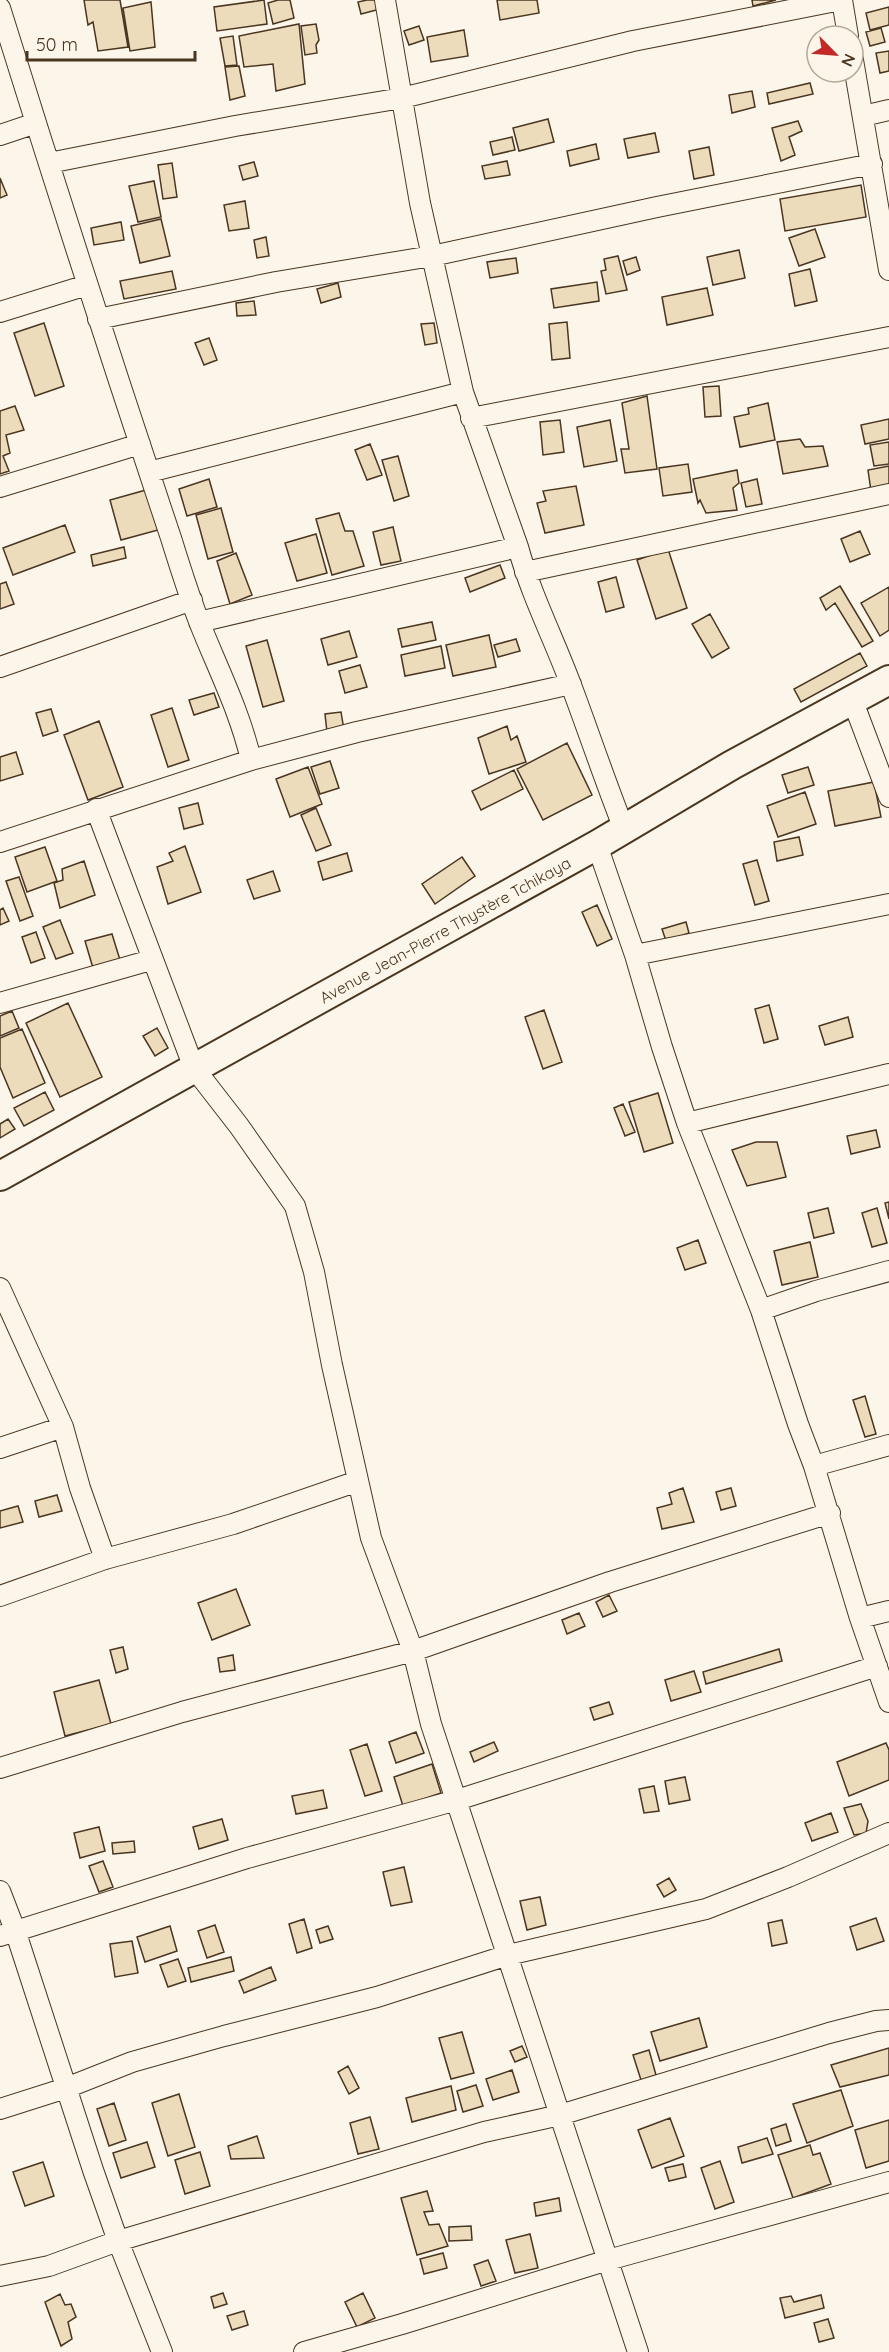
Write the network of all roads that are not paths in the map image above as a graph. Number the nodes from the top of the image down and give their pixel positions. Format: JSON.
{"nodes":[{"id":1,"x":386,"y":0,"type":"edge"},
{"id":2,"x":841,"y":0,"type":"edge"},
{"id":3,"x":0,"y":8,"type":"edge"},
{"id":4,"x":846,"y":24,"type":"edge"},
{"id":5,"x":858,"y":84,"type":"edge"},
{"id":6,"x":402,"y":98,"type":"junction"},
{"id":7,"x":889,"y":110,"type":"edge"},
{"id":8,"x":864,"y":116,"type":"junction"},
{"id":9,"x":36,"y":123,"type":"junction"},
{"id":10,"x":0,"y":135,"type":"edge"},
{"id":11,"x":49,"y":163,"type":"junction"},
{"id":12,"x":872,"y":164,"type":"junction"},
{"id":13,"x":432,"y":256,"type":"junction"},
{"id":14,"x":889,"y":266,"type":"edge"},
{"id":15,"x":87,"y":285,"type":"junction"},
{"id":16,"x":0,"y":312,"type":"edge"},
{"id":17,"x":98,"y":319,"type":"junction"},
{"id":18,"x":889,"y":337,"type":"edge"},
{"id":19,"x":462,"y":392,"type":"junction"},
{"id":20,"x":471,"y":418,"type":"junction"},
{"id":21,"x":140,"y":444,"type":"junction"},
{"id":22,"x":148,"y":472,"type":"junction"},
{"id":23,"x":0,"y":487,"type":"edge"},
{"id":24,"x":889,"y":494,"type":"edge"},
{"id":25,"x":518,"y":547,"type":"junction"},
{"id":26,"x":525,"y":572,"type":"junction"},
{"id":27,"x":192,"y":600,"type":"junction"},
{"id":28,"x":199,"y":622,"type":"junction"},
{"id":29,"x":0,"y":667,"type":"edge"},
{"id":30,"x":889,"y":680,"type":"edge"},
{"id":31,"x":571,"y":684,"type":"junction"},
{"id":32,"x":852,"y":699,"type":"junction"},
{"id":33,"x":251,"y":760,"type":"junction"},
{"id":34,"x":889,"y":797,"type":"edge"},
{"id":35,"x":96,"y":809,"type":"junction"},
{"id":36,"x":624,"y":829,"type":"junction"},
{"id":37,"x":0,"y":842,"type":"edge"},
{"id":38,"x":597,"y":845,"type":"junction"},
{"id":39,"x":889,"y":904,"type":"edge"},
{"id":40,"x":635,"y":955,"type":"junction"},
{"id":41,"x":151,"y":960,"type":"junction"},
{"id":42,"x":0,"y":1003,"type":"edge"},
{"id":43,"x":194,"y":1068,"type":"junction"},
{"id":44,"x":889,"y":1074,"type":"edge"},
{"id":45,"x":687,"y":1123,"type":"junction"},
{"id":46,"x":0,"y":1176,"type":"edge"},
{"id":47,"x":889,"y":1271,"type":"edge"},
{"id":48,"x":0,"y":1288,"type":"edge"},
{"id":49,"x":760,"y":1310,"type":"junction"},
{"id":50,"x":63,"y":1427,"type":"junction"},
{"id":51,"x":889,"y":1445,"type":"edge"},
{"id":52,"x":0,"y":1448,"type":"edge"},
{"id":53,"x":814,"y":1466,"type":"junction"},
{"id":54,"x":358,"y":1480,"type":"junction"},
{"id":55,"x":830,"y":1513,"type":"junction"},
{"id":56,"x":105,"y":1559,"type":"junction"},
{"id":57,"x":0,"y":1596,"type":"edge"},
{"id":58,"x":889,"y":1611,"type":"edge"},
{"id":59,"x":860,"y":1618,"type":"junction"},
{"id":60,"x":413,"y":1651,"type":"junction"},
{"id":61,"x":877,"y":1666,"type":"junction"},
{"id":62,"x":889,"y":1702,"type":"edge"},
{"id":63,"x":0,"y":1768,"type":"edge"},
{"id":64,"x":457,"y":1800,"type":"junction"},
{"id":65,"x":889,"y":1833,"type":"edge"},
{"id":66,"x":0,"y":1891,"type":"edge"},
{"id":67,"x":8,"y":1933,"type":"edge"},
{"id":68,"x":508,"y":1955,"type":"junction"},
{"id":69,"x":889,"y":2020,"type":"edge"},
{"id":70,"x":66,"y":2088,"type":"junction"},
{"id":71,"x":0,"y":2109,"type":"edge"},
{"id":72,"x":560,"y":2115,"type":"junction"},
{"id":73,"x":889,"y":2182,"type":"edge"},
{"id":74,"x":118,"y":2241,"type":"junction"},
{"id":75,"x":608,"y":2260,"type":"junction"},
{"id":76,"x":0,"y":2276,"type":"edge"},
{"id":77,"x":162,"y":2352,"type":"edge"},
{"id":78,"x":304,"y":2352,"type":"edge"},
{"id":79,"x":639,"y":2352,"type":"edge"}],
"edges":[{"from":1,"to":6,"type":"street"},
{"from":2,"to":4,"type":"street"},
{"from":2,"to":6,"type":"street"},
{"from":3,"to":9,"type":"street"},
{"from":5,"to":8,"type":"street"},
{"from":6,"to":11,"type":"street"},
{"from":6,"to":13,"type":"street"},
{"from":7,"to":8,"type":"street"},
{"from":8,"to":12,"type":"street"},
{"from":9,"to":10,"type":"street"},
{"from":9,"to":11,"type":"street"},
{"from":11,"to":15,"type":"street"},
{"from":12,"to":13,"type":"street"},
{"from":12,"to":14,"type":"street"},
{"from":13,"to":17,"type":"street"},
{"from":13,"to":19,"type":"street"},
{"from":15,"to":16,"type":"street"},
{"from":15,"to":17,"type":"street"},
{"from":17,"to":21,"type":"street"},
{"from":18,"to":20,"type":"street"},
{"from":19,"to":20,"type":"street"},
{"from":19,"to":22,"type":"street"},
{"from":20,"to":25,"type":"street"},
{"from":21,"to":22,"type":"street"},
{"from":21,"to":23,"type":"street"},
{"from":22,"to":27,"type":"street"},
{"from":24,"to":26,"type":"street"},
{"from":25,"to":26,"type":"street"},
{"from":25,"to":28,"type":"street"},
{"from":26,"to":31,"type":"street"},
{"from":27,"to":28,"type":"street"},
{"from":27,"to":29,"type":"street"},
{"from":28,"to":33,"type":"street"},
{"from":30,"to":32,"type":"street","name":"Avenue Jean-Pierre Thystère Tchikaya"},
{"from":31,"to":33,"type":"street"},
{"from":31,"to":36,"type":"street"},
{"from":32,"to":34,"type":"street"},
{"from":32,"to":36,"type":"street","name":"Avenue Jean-Pierre Thystère Tchikaya"},
{"from":33,"to":35,"type":"street"},
{"from":35,"to":37,"type":"street"},
{"from":35,"to":41,"type":"street"},
{"from":36,"to":38,"type":"street","name":"Avenue Jean-Pierre Thystère Tchikaya"},
{"from":38,"to":40,"type":"street"},
{"from":38,"to":43,"type":"street","name":"Avenue Jean-Pierre Thystère Tchikaya"},
{"from":39,"to":40,"type":"street"},
{"from":40,"to":45,"type":"street"},
{"from":41,"to":42,"type":"street"},
{"from":41,"to":43,"type":"street"},
{"from":43,"to":46,"type":"street","name":"Avenue Jean-Pierre Thystère Tchikaya"},
{"from":43,"to":54,"type":"street"},
{"from":44,"to":45,"type":"street"},
{"from":45,"to":49,"type":"street"},
{"from":47,"to":49,"type":"street"},
{"from":48,"to":50,"type":"street"},
{"from":49,"to":53,"type":"street"},
{"from":50,"to":52,"type":"street"},
{"from":50,"to":56,"type":"street"},
{"from":51,"to":53,"type":"street"},
{"from":53,"to":55,"type":"street"},
{"from":54,"to":56,"type":"street"},
{"from":54,"to":60,"type":"street"},
{"from":55,"to":59,"type":"street"},
{"from":55,"to":60,"type":"street"},
{"from":56,"to":57,"type":"street"},
{"from":58,"to":59,"type":"street"},
{"from":59,"to":61,"type":"street"},
{"from":60,"to":63,"type":"street"},
{"from":60,"to":64,"type":"street"},
{"from":61,"to":62,"type":"street"},
{"from":61,"to":64,"type":"street"},
{"from":64,"to":67,"type":"street"},
{"from":64,"to":68,"type":"street"},
{"from":65,"to":68,"type":"street"},
{"from":66,"to":67,"type":"street"},
{"from":67,"to":70,"type":"street"},
{"from":68,"to":70,"type":"street"},
{"from":68,"to":72,"type":"street"},
{"from":69,"to":72,"type":"street"},
{"from":70,"to":71,"type":"street"},
{"from":70,"to":74,"type":"street"},
{"from":72,"to":74,"type":"street"},
{"from":72,"to":75,"type":"street"},
{"from":73,"to":75,"type":"street"},
{"from":74,"to":76,"type":"street"},
{"from":74,"to":77,"type":"street"},
{"from":75,"to":78,"type":"street"},
{"from":75,"to":79,"type":"street"}]}
